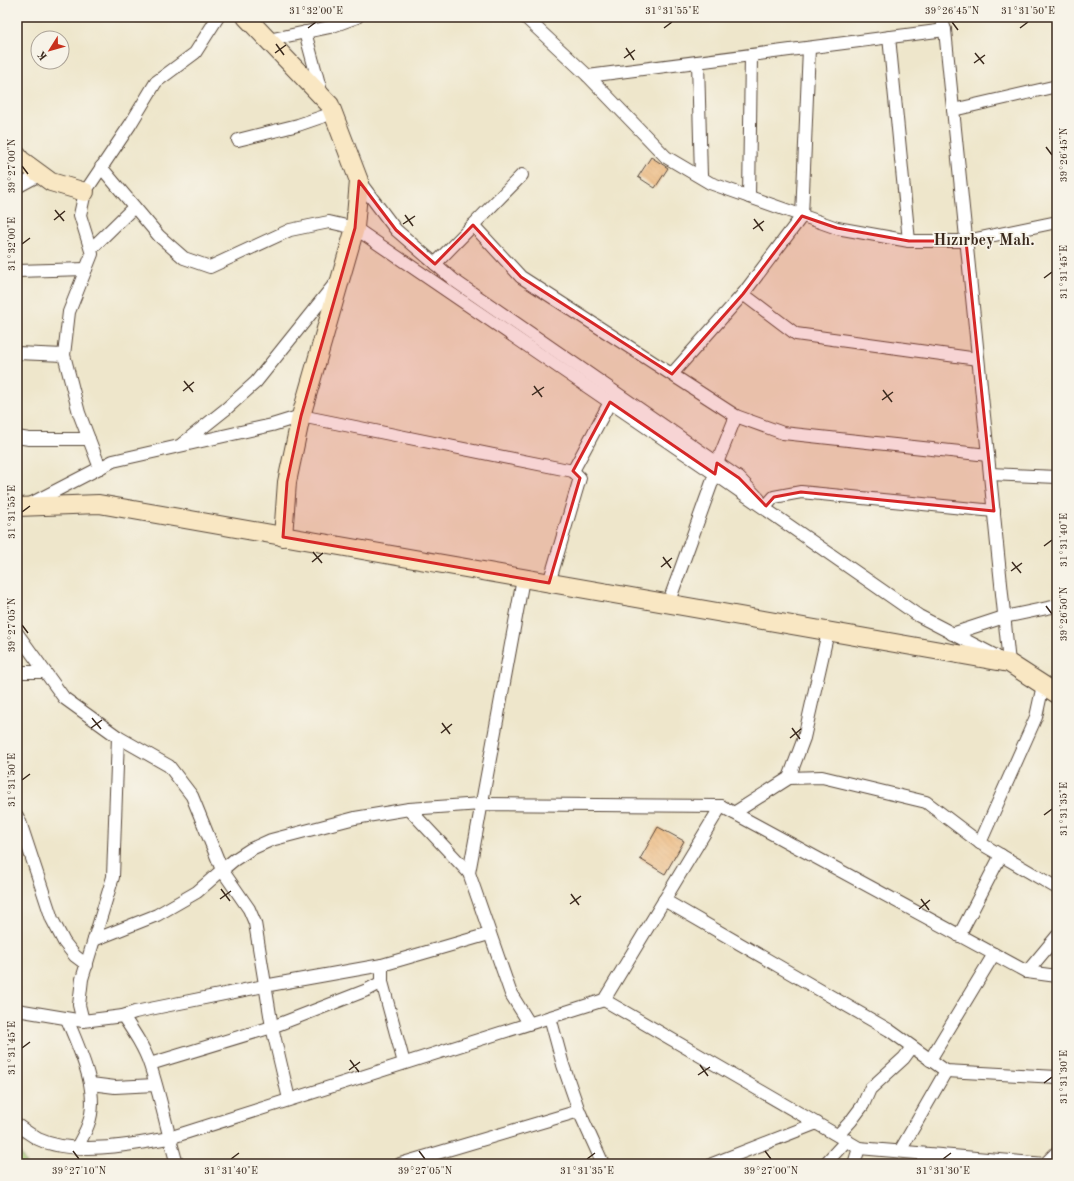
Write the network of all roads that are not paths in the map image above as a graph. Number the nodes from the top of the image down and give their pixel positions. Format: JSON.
{"nodes":[{"id":1,"x":218,"y":17,"type":"edge"},
{"id":2,"x":246,"y":17,"type":"edge"},
{"id":3,"x":357,"y":17,"type":"edge"},
{"id":4,"x":525,"y":17,"type":"edge"},
{"id":5,"x":941,"y":17,"type":"edge"},
{"id":6,"x":945,"y":30,"type":"junction"},
{"id":7,"x":305,"y":32,"type":"junction"},
{"id":8,"x":889,"y":37,"type":"junction"},
{"id":9,"x":268,"y":40,"type":"junction"},
{"id":10,"x":809,"y":48,"type":"junction"},
{"id":11,"x":751,"y":55,"type":"junction"},
{"id":12,"x":698,"y":62,"type":"junction"},
{"id":13,"x":588,"y":76,"type":"junction"},
{"id":14,"x":1057,"y":86,"type":"edge"},
{"id":15,"x":322,"y":97,"type":"junction"},
{"id":16,"x":953,"y":110,"type":"junction"},
{"id":17,"x":333,"y":113,"type":"junction"},
{"id":18,"x":238,"y":140,"type":"dead end"},
{"id":19,"x":17,"y":155,"type":"edge"},
{"id":20,"x":101,"y":167,"type":"junction"},
{"id":21,"x":41,"y":174,"type":"junction"},
{"id":22,"x":522,"y":175,"type":"dead end"},
{"id":23,"x":701,"y":177,"type":"junction"},
{"id":24,"x":359,"y":181,"type":"junction"},
{"id":25,"x":17,"y":186,"type":"edge"},
{"id":26,"x":85,"y":192,"type":"junction"},
{"id":27,"x":750,"y":197,"type":"junction"},
{"id":28,"x":134,"y":207,"type":"junction"},
{"id":29,"x":802,"y":216,"type":"junction"},
{"id":30,"x":1057,"y":222,"type":"edge"},
{"id":31,"x":473,"y":225,"type":"junction"},
{"id":32,"x":355,"y":228,"type":"junction"},
{"id":33,"x":909,"y":241,"type":"junction"},
{"id":34,"x":966,"y":241,"type":"junction"},
{"id":35,"x":91,"y":249,"type":"junction"},
{"id":36,"x":435,"y":264,"type":"junction"},
{"id":37,"x":86,"y":270,"type":"junction"},
{"id":38,"x":17,"y":271,"type":"edge"},
{"id":39,"x":342,"y":274,"type":"junction"},
{"id":40,"x":743,"y":294,"type":"junction"},
{"id":41,"x":17,"y":353,"type":"edge"},
{"id":42,"x":64,"y":355,"type":"junction"},
{"id":43,"x":978,"y":359,"type":"junction"},
{"id":44,"x":672,"y":374,"type":"junction"},
{"id":45,"x":610,"y":402,"type":"junction"},
{"id":46,"x":301,"y":416,"type":"junction"},
{"id":47,"x":736,"y":416,"type":"junction"},
{"id":48,"x":17,"y":436,"type":"edge"},
{"id":49,"x":89,"y":439,"type":"junction"},
{"id":50,"x":179,"y":446,"type":"junction"},
{"id":51,"x":988,"y":455,"type":"junction"},
{"id":52,"x":100,"y":468,"type":"junction"},
{"id":53,"x":716,"y":469,"type":"junction"},
{"id":54,"x":574,"y":471,"type":"junction"},
{"id":55,"x":990,"y":474,"type":"junction"},
{"id":56,"x":1057,"y":477,"type":"edge"},
{"id":57,"x":21,"y":506,"type":"edge"},
{"id":58,"x":766,"y":506,"type":"junction"},
{"id":59,"x":994,"y":511,"type":"junction"},
{"id":60,"x":778,"y":519,"type":"junction"},
{"id":61,"x":283,"y":537,"type":"junction"},
{"id":62,"x":523,"y":579,"type":"junction"},
{"id":63,"x":549,"y":583,"type":"junction"},
{"id":64,"x":668,"y":604,"type":"junction"},
{"id":65,"x":1057,"y":606,"type":"edge"},
{"id":66,"x":1004,"y":617,"type":"junction"},
{"id":67,"x":828,"y":632,"type":"junction"},
{"id":68,"x":17,"y":633,"type":"edge"},
{"id":69,"x":952,"y":634,"type":"junction"},
{"id":70,"x":1009,"y":663,"type":"junction"},
{"id":71,"x":17,"y":672,"type":"edge"},
{"id":72,"x":45,"y":672,"type":"junction"},
{"id":73,"x":1050,"y":690,"type":"edge"},
{"id":74,"x":118,"y":737,"type":"junction"},
{"id":75,"x":789,"y":778,"type":"junction"},
{"id":76,"x":481,"y":804,"type":"junction"},
{"id":77,"x":721,"y":806,"type":"junction"},
{"id":78,"x":409,"y":809,"type":"junction"},
{"id":79,"x":734,"y":813,"type":"junction"},
{"id":80,"x":17,"y":816,"type":"edge"},
{"id":81,"x":980,"y":843,"type":"junction"},
{"id":82,"x":1001,"y":855,"type":"junction"},
{"id":83,"x":222,"y":870,"type":"junction"},
{"id":84,"x":469,"y":874,"type":"junction"},
{"id":85,"x":1057,"y":888,"type":"edge"},
{"id":86,"x":664,"y":900,"type":"junction"},
{"id":87,"x":489,"y":934,"type":"junction"},
{"id":88,"x":960,"y":936,"type":"junction"},
{"id":89,"x":1057,"y":936,"type":"edge"},
{"id":90,"x":94,"y":940,"type":"junction"},
{"id":91,"x":994,"y":954,"type":"junction"},
{"id":92,"x":87,"y":964,"type":"junction"},
{"id":93,"x":382,"y":965,"type":"junction"},
{"id":94,"x":1027,"y":972,"type":"junction"},
{"id":95,"x":1057,"y":976,"type":"edge"},
{"id":96,"x":382,"y":982,"type":"junction"},
{"id":97,"x":264,"y":986,"type":"junction"},
{"id":98,"x":604,"y":1000,"type":"junction"},
{"id":99,"x":17,"y":1010,"type":"edge"},
{"id":100,"x":123,"y":1016,"type":"junction"},
{"id":101,"x":550,"y":1017,"type":"junction"},
{"id":102,"x":67,"y":1019,"type":"junction"},
{"id":103,"x":83,"y":1021,"type":"junction"},
{"id":104,"x":529,"y":1023,"type":"junction"},
{"id":105,"x":272,"y":1027,"type":"junction"},
{"id":106,"x":912,"y":1047,"type":"junction"},
{"id":107,"x":930,"y":1060,"type":"junction"},
{"id":108,"x":404,"y":1063,"type":"junction"},
{"id":109,"x":150,"y":1064,"type":"junction"},
{"id":110,"x":946,"y":1071,"type":"junction"},
{"id":111,"x":1057,"y":1077,"type":"edge"},
{"id":112,"x":91,"y":1084,"type":"junction"},
{"id":113,"x":155,"y":1085,"type":"junction"},
{"id":114,"x":289,"y":1099,"type":"junction"},
{"id":115,"x":579,"y":1110,"type":"junction"},
{"id":116,"x":817,"y":1123,"type":"junction"},
{"id":117,"x":17,"y":1125,"type":"edge"},
{"id":118,"x":169,"y":1138,"type":"junction"},
{"id":119,"x":842,"y":1138,"type":"junction"},
{"id":120,"x":77,"y":1147,"type":"junction"},
{"id":121,"x":859,"y":1148,"type":"junction"},
{"id":122,"x":900,"y":1151,"type":"junction"},
{"id":123,"x":1057,"y":1152,"type":"edge"},
{"id":124,"x":177,"y":1164,"type":"edge"},
{"id":125,"x":400,"y":1164,"type":"edge"},
{"id":126,"x":603,"y":1164,"type":"edge"},
{"id":127,"x":712,"y":1164,"type":"edge"},
{"id":128,"x":825,"y":1164,"type":"edge"},
{"id":129,"x":854,"y":1164,"type":"edge"},
{"id":130,"x":1045,"y":1164,"type":"edge"}],
"edges":[{"from":1,"to":20,"type":"street"},
{"from":2,"to":9,"type":"street"},
{"from":3,"to":7,"type":"street"},
{"from":4,"to":13,"type":"street"},
{"from":5,"to":6,"type":"street"},
{"from":6,"to":8,"type":"street"},
{"from":6,"to":16,"type":"street"},
{"from":7,"to":9,"type":"street"},
{"from":7,"to":15,"type":"street"},
{"from":8,"to":10,"type":"street"},
{"from":8,"to":33,"type":"street"},
{"from":9,"to":15,"type":"street"},
{"from":10,"to":11,"type":"street"},
{"from":10,"to":29,"type":"street"},
{"from":11,"to":12,"type":"street"},
{"from":11,"to":27,"type":"street"},
{"from":12,"to":13,"type":"street"},
{"from":12,"to":23,"type":"street"},
{"from":13,"to":23,"type":"street"},
{"from":14,"to":16,"type":"street"},
{"from":15,"to":17,"type":"street"},
{"from":16,"to":34,"type":"street"},
{"from":17,"to":18,"type":"street"},
{"from":17,"to":24,"type":"street"},
{"from":19,"to":21,"type":"street"},
{"from":20,"to":26,"type":"street"},
{"from":20,"to":28,"type":"street"},
{"from":21,"to":25,"type":"street"},
{"from":21,"to":26,"type":"street"},
{"from":22,"to":31,"type":"street"},
{"from":23,"to":27,"type":"street"},
{"from":24,"to":32,"type":"street"},
{"from":24,"to":36,"type":"street"},
{"from":26,"to":35,"type":"street"},
{"from":27,"to":29,"type":"street"},
{"from":28,"to":32,"type":"street"},
{"from":28,"to":35,"type":"street"},
{"from":29,"to":33,"type":"street"},
{"from":29,"to":40,"type":"street"},
{"from":30,"to":34,"type":"street"},
{"from":31,"to":36,"type":"street"},
{"from":31,"to":44,"type":"street"},
{"from":32,"to":39,"type":"street"},
{"from":32,"to":45,"type":"street"},
{"from":33,"to":34,"type":"street"},
{"from":34,"to":43,"type":"street"},
{"from":35,"to":37,"type":"street"},
{"from":36,"to":53,"type":"street"},
{"from":37,"to":38,"type":"street"},
{"from":37,"to":42,"type":"street"},
{"from":39,"to":46,"type":"street"},
{"from":39,"to":50,"type":"street"},
{"from":40,"to":43,"type":"street"},
{"from":40,"to":44,"type":"street"},
{"from":41,"to":42,"type":"street"},
{"from":42,"to":49,"type":"street"},
{"from":43,"to":51,"type":"street"},
{"from":44,"to":47,"type":"street"},
{"from":45,"to":53,"type":"street"},
{"from":45,"to":54,"type":"street"},
{"from":46,"to":50,"type":"street"},
{"from":46,"to":54,"type":"street"},
{"from":46,"to":61,"type":"street"},
{"from":47,"to":51,"type":"street"},
{"from":47,"to":53,"type":"street"},
{"from":48,"to":49,"type":"street"},
{"from":49,"to":52,"type":"street"},
{"from":50,"to":52,"type":"street"},
{"from":51,"to":55,"type":"street"},
{"from":52,"to":57,"type":"street"},
{"from":53,"to":58,"type":"street"},
{"from":53,"to":60,"type":"street"},
{"from":53,"to":64,"type":"street"},
{"from":54,"to":63,"type":"street"},
{"from":55,"to":56,"type":"street"},
{"from":55,"to":59,"type":"street"},
{"from":57,"to":61,"type":"street"},
{"from":58,"to":59,"type":"street"},
{"from":58,"to":60,"type":"street"},
{"from":59,"to":66,"type":"street"},
{"from":60,"to":69,"type":"street"},
{"from":61,"to":62,"type":"street"},
{"from":62,"to":63,"type":"street"},
{"from":62,"to":76,"type":"street"},
{"from":63,"to":64,"type":"street"},
{"from":64,"to":67,"type":"street"},
{"from":65,"to":66,"type":"street"},
{"from":66,"to":69,"type":"street"},
{"from":66,"to":70,"type":"street"},
{"from":67,"to":70,"type":"street"},
{"from":67,"to":75,"type":"street"},
{"from":68,"to":72,"type":"street"},
{"from":69,"to":70,"type":"street"},
{"from":70,"to":73,"type":"street"},
{"from":71,"to":72,"type":"street"},
{"from":72,"to":74,"type":"street"},
{"from":73,"to":81,"type":"street"},
{"from":74,"to":83,"type":"street"},
{"from":74,"to":90,"type":"street"},
{"from":75,"to":79,"type":"street"},
{"from":75,"to":81,"type":"street"},
{"from":76,"to":77,"type":"street"},
{"from":76,"to":78,"type":"street"},
{"from":76,"to":84,"type":"street"},
{"from":77,"to":79,"type":"street"},
{"from":77,"to":86,"type":"street"},
{"from":78,"to":83,"type":"street"},
{"from":78,"to":84,"type":"street"},
{"from":79,"to":88,"type":"street"},
{"from":80,"to":92,"type":"street"},
{"from":81,"to":82,"type":"street"},
{"from":82,"to":85,"type":"street"},
{"from":82,"to":88,"type":"street"},
{"from":83,"to":90,"type":"street"},
{"from":83,"to":97,"type":"street"},
{"from":84,"to":87,"type":"street"},
{"from":86,"to":98,"type":"street"},
{"from":86,"to":106,"type":"street"},
{"from":87,"to":93,"type":"street"},
{"from":87,"to":104,"type":"street"},
{"from":88,"to":91,"type":"street"},
{"from":89,"to":94,"type":"street"},
{"from":90,"to":92,"type":"street"},
{"from":91,"to":94,"type":"street"},
{"from":91,"to":107,"type":"street"},
{"from":92,"to":103,"type":"street"},
{"from":93,"to":96,"type":"street"},
{"from":93,"to":97,"type":"street"},
{"from":94,"to":95,"type":"street"},
{"from":96,"to":105,"type":"street"},
{"from":96,"to":108,"type":"street"},
{"from":97,"to":100,"type":"street"},
{"from":97,"to":105,"type":"street"},
{"from":98,"to":101,"type":"street"},
{"from":98,"to":116,"type":"street"},
{"from":99,"to":102,"type":"street"},
{"from":100,"to":103,"type":"street"},
{"from":100,"to":109,"type":"street"},
{"from":101,"to":104,"type":"street"},
{"from":101,"to":115,"type":"street"},
{"from":102,"to":103,"type":"street"},
{"from":102,"to":112,"type":"street"},
{"from":104,"to":108,"type":"street"},
{"from":105,"to":109,"type":"street"},
{"from":105,"to":114,"type":"street"},
{"from":106,"to":107,"type":"street"},
{"from":106,"to":119,"type":"street"},
{"from":107,"to":110,"type":"street"},
{"from":108,"to":114,"type":"street"},
{"from":109,"to":113,"type":"street"},
{"from":110,"to":111,"type":"street"},
{"from":110,"to":122,"type":"street"},
{"from":112,"to":113,"type":"street"},
{"from":112,"to":120,"type":"street"},
{"from":113,"to":118,"type":"street"},
{"from":114,"to":118,"type":"street"},
{"from":115,"to":125,"type":"street"},
{"from":115,"to":126,"type":"street"},
{"from":116,"to":119,"type":"street"},
{"from":116,"to":127,"type":"street"},
{"from":117,"to":120,"type":"street"},
{"from":118,"to":120,"type":"street"},
{"from":118,"to":124,"type":"street"},
{"from":119,"to":121,"type":"street"},
{"from":119,"to":128,"type":"street"},
{"from":121,"to":122,"type":"street"},
{"from":121,"to":129,"type":"street"},
{"from":122,"to":130,"type":"street"},
{"from":123,"to":130,"type":"street"}]}
